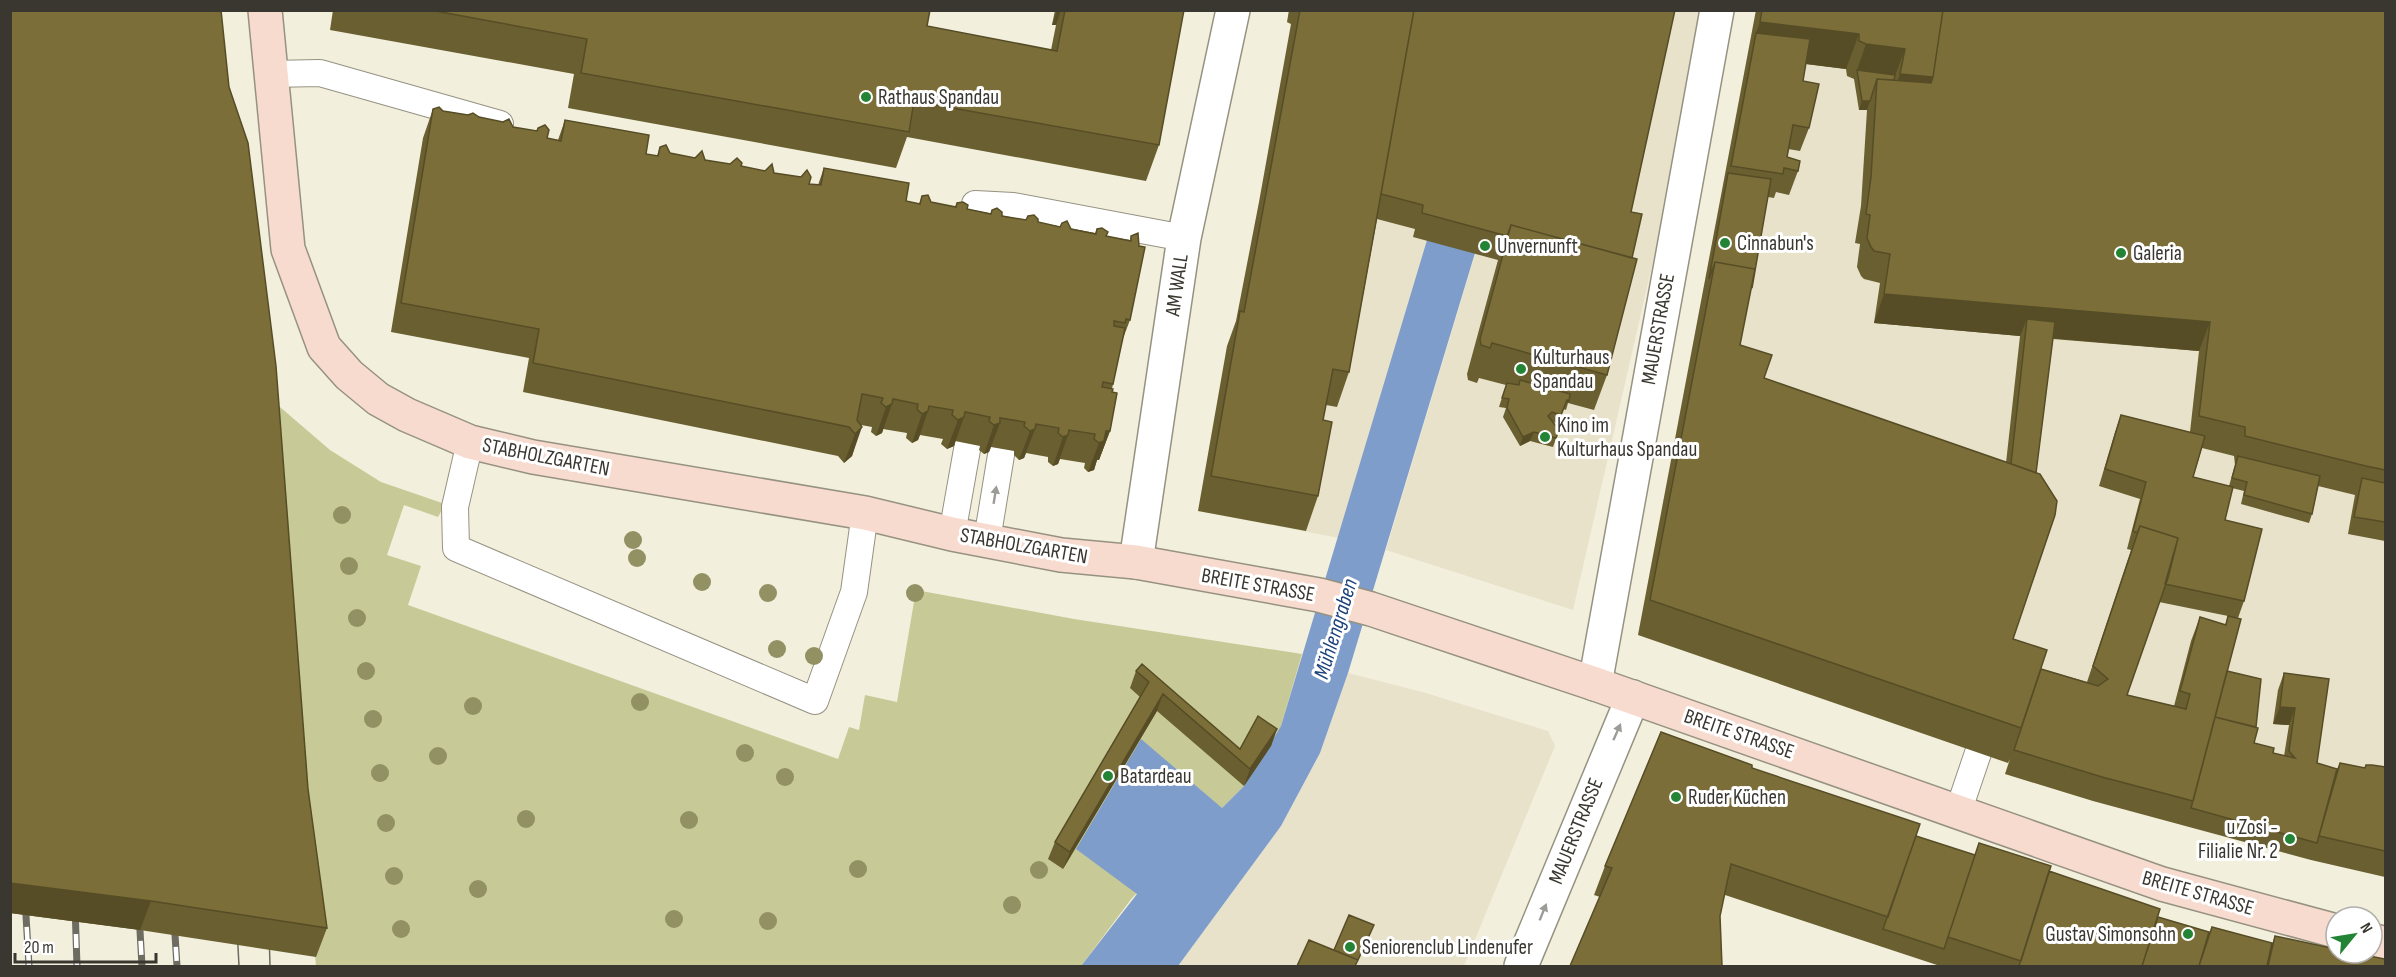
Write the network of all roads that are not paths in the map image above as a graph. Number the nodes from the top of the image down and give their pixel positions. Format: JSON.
{"nodes":[{"id":1,"x":265,"y":10,"type":"edge"},
{"id":2,"x":1233,"y":10,"type":"edge"},
{"id":3,"x":1717,"y":10,"type":"edge"},
{"id":4,"x":270,"y":74,"type":"junction"},
{"id":5,"x":514,"y":128,"type":"edge"},
{"id":6,"x":975,"y":204,"type":"dead end"},
{"id":7,"x":1012,"y":206,"type":"junction"},
{"id":8,"x":1008,"y":234,"type":"edge"},
{"id":9,"x":1184,"y":238,"type":"junction"},
{"id":10,"x":470,"y":442,"type":"junction"},
{"id":11,"x":968,"y":444,"type":"edge"},
{"id":12,"x":1002,"y":449,"type":"edge"},
{"id":13,"x":865,"y":513,"type":"junction"},
{"id":14,"x":952,"y":534,"type":"junction"},
{"id":15,"x":987,"y":540,"type":"junction"},
{"id":16,"x":1136,"y":562,"type":"junction"},
{"id":17,"x":1595,"y":684,"type":"junction"},
{"id":18,"x":1633,"y":697,"type":"junction"},
{"id":19,"x":1978,"y":753,"type":"edge"},
{"id":20,"x":1958,"y":812,"type":"junction"},
{"id":21,"x":2324,"y":928,"type":"edge"},
{"id":22,"x":1521,"y":966,"type":"edge"}],
"edges":[{"from":1,"to":4,"type":"street","name":"STABHOLZGARTEN"},
{"from":2,"to":9,"type":"street","name":"AM WALL"},
{"from":3,"to":17,"type":"street","name":"MAUERSTRASSE"},
{"from":4,"to":5,"type":"lane"},
{"from":4,"to":10,"type":"street","name":"STABHOLZGARTEN"},
{"from":6,"to":7,"type":"lane"},
{"from":7,"to":8,"type":"lane"},
{"from":7,"to":9,"type":"lane"},
{"from":9,"to":16,"type":"street","name":"AM WALL"},
{"from":10,"to":13,"type":"street","name":"STABHOLZGARTEN"},
{"from":10,"to":13,"type":"lane"},
{"from":11,"to":14,"type":"lane"},
{"from":15,"to":12,"type":"lane","one_way":true},
{"from":13,"to":14,"type":"street","name":"STABHOLZGARTEN"},
{"from":14,"to":15,"type":"street","name":"STABHOLZGARTEN"},
{"from":15,"to":16,"type":"street","name":"STABHOLZGARTEN"},
{"from":16,"to":17,"type":"street","name":"BREITE STRASSE"},
{"from":17,"to":18,"type":"street","name":"BREITE STRASSE"},
{"from":18,"to":20,"type":"street","name":"BREITE STRASSE"},
{"from":22,"to":18,"type":"street","name":"MAUERSTRASSE","one_way":true},
{"from":19,"to":20,"type":"lane"},
{"from":20,"to":21,"type":"street","name":"BREITE STRASSE"}]}
